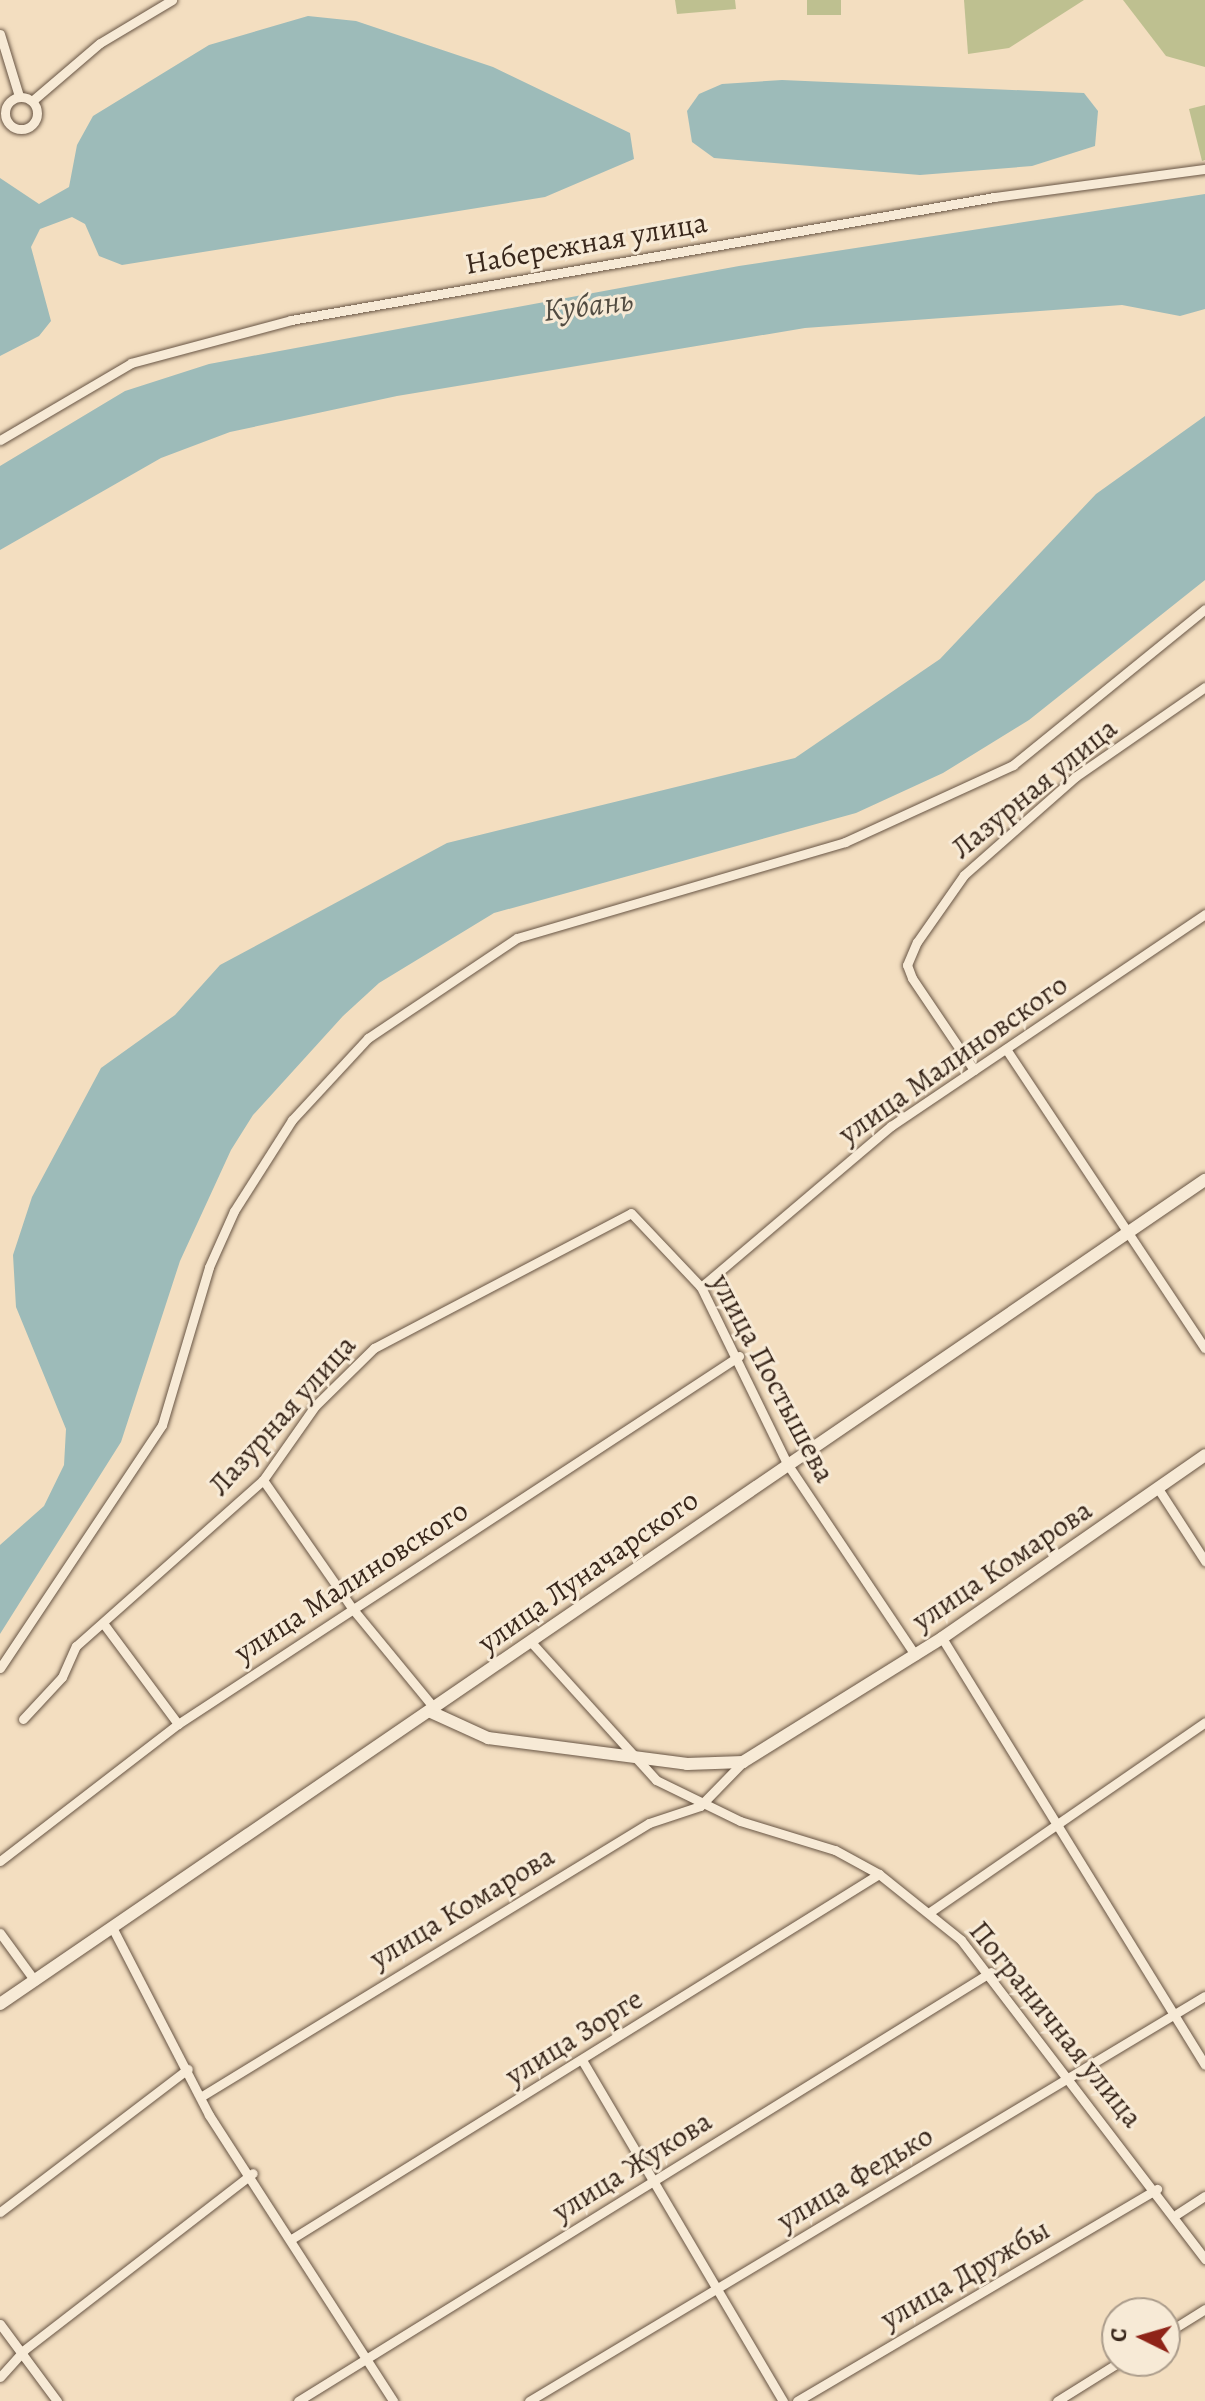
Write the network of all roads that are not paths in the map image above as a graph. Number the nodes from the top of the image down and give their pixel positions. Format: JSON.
{"nodes":[{"id":1,"x":172,"y":0,"type":"edge"},
{"id":2,"x":0,"y":34,"type":"edge"},
{"id":3,"x":19,"y":96,"type":"junction"},
{"id":4,"x":32,"y":101,"type":"junction"},
{"id":5,"x":4,"y":124,"type":"edge"},
{"id":6,"x":1205,"y":169,"type":"edge"},
{"id":7,"x":0,"y":440,"type":"edge"},
{"id":8,"x":1205,"y":609,"type":"edge"},
{"id":9,"x":1205,"y":687,"type":"edge"},
{"id":10,"x":1205,"y":914,"type":"edge"},
{"id":11,"x":1006,"y":1049,"type":"junction"},
{"id":12,"x":974,"y":1070,"type":"junction"},
{"id":13,"x":1205,"y":1180,"type":"edge"},
{"id":14,"x":631,"y":1213,"type":"joint"},
{"id":15,"x":1126,"y":1236,"type":"junction"},
{"id":16,"x":701,"y":1287,"type":"junction"},
{"id":17,"x":1205,"y":1348,"type":"edge"},
{"id":18,"x":739,"y":1356,"type":"junction"},
{"id":19,"x":1205,"y":1455,"type":"edge"},
{"id":20,"x":788,"y":1465,"type":"junction"},
{"id":21,"x":263,"y":1480,"type":"junction"},
{"id":22,"x":1159,"y":1490,"type":"junction"},
{"id":23,"x":1205,"y":1561,"type":"edge"},
{"id":24,"x":352,"y":1608,"type":"junction"},
{"id":25,"x":103,"y":1623,"type":"junction"},
{"id":26,"x":942,"y":1638,"type":"junction"},
{"id":27,"x":531,"y":1642,"type":"junction"},
{"id":28,"x":915,"y":1655,"type":"junction"},
{"id":29,"x":0,"y":1668,"type":"edge"},
{"id":30,"x":433,"y":1711,"type":"junction"},
{"id":31,"x":23,"y":1719,"type":"dead end"},
{"id":32,"x":1205,"y":1722,"type":"edge"},
{"id":33,"x":178,"y":1724,"type":"junction"},
{"id":34,"x":629,"y":1753,"type":"junction"},
{"id":35,"x":743,"y":1762,"type":"junction"},
{"id":36,"x":700,"y":1806,"type":"junction"},
{"id":37,"x":1054,"y":1825,"type":"junction"},
{"id":38,"x":0,"y":1861,"type":"edge"},
{"id":39,"x":879,"y":1874,"type":"junction"},
{"id":40,"x":930,"y":1912,"type":"junction"},
{"id":41,"x":113,"y":1929,"type":"junction"},
{"id":42,"x":0,"y":1933,"type":"edge"},
{"id":43,"x":991,"y":1972,"type":"junction"},
{"id":44,"x":35,"y":1981,"type":"junction"},
{"id":45,"x":1205,"y":1996,"type":"edge"},
{"id":46,"x":0,"y":2004,"type":"edge"},
{"id":47,"x":1174,"y":2015,"type":"junction"},
{"id":48,"x":582,"y":2060,"type":"junction"},
{"id":49,"x":1205,"y":2065,"type":"edge"},
{"id":50,"x":188,"y":2069,"type":"junction"},
{"id":51,"x":1067,"y":2075,"type":"junction"},
{"id":52,"x":202,"y":2096,"type":"junction"},
{"id":53,"x":253,"y":2173,"type":"junction"},
{"id":54,"x":650,"y":2183,"type":"junction"},
{"id":55,"x":1157,"y":2189,"type":"junction"},
{"id":56,"x":1205,"y":2196,"type":"edge"},
{"id":57,"x":0,"y":2212,"type":"edge"},
{"id":58,"x":1177,"y":2214,"type":"junction"},
{"id":59,"x":293,"y":2238,"type":"junction"},
{"id":60,"x":1205,"y":2259,"type":"edge"},
{"id":61,"x":715,"y":2290,"type":"junction"},
{"id":62,"x":1205,"y":2309,"type":"edge"},
{"id":63,"x":0,"y":2324,"type":"edge"},
{"id":64,"x":1181,"y":2324,"type":"edge"},
{"id":65,"x":24,"y":2350,"type":"junction"},
{"id":66,"x":367,"y":2359,"type":"junction"},
{"id":67,"x":1101,"y":2374,"type":"edge"},
{"id":68,"x":0,"y":2377,"type":"edge"},
{"id":69,"x":57,"y":2401,"type":"edge"},
{"id":70,"x":298,"y":2401,"type":"edge"},
{"id":71,"x":393,"y":2401,"type":"edge"},
{"id":72,"x":529,"y":2401,"type":"edge"},
{"id":73,"x":783,"y":2401,"type":"edge"},
{"id":74,"x":797,"y":2401,"type":"edge"},
{"id":75,"x":1057,"y":2401,"type":"edge"}],
"edges":[{"from":1,"to":4,"type":"street"},
{"from":2,"to":3,"type":"street"},
{"from":3,"to":4,"type":"street"},
{"from":3,"to":5,"type":"street"},
{"from":4,"to":5,"type":"street"},
{"from":6,"to":7,"type":"street","name":"Набережная улица"},
{"from":8,"to":29,"type":"street"},
{"from":9,"to":12,"type":"street","name":"Лазурная улица"},
{"from":10,"to":11,"type":"street","name":"улица Малиновского"},
{"from":11,"to":12,"type":"street","name":"улица Малиновского"},
{"from":11,"to":15,"type":"street"},
{"from":12,"to":16,"type":"street","name":"улица Малиновского"},
{"from":13,"to":15,"type":"street","name":"улица Луначарского"},
{"from":14,"to":16,"type":"street","name":"улица Постышева"},
{"from":14,"to":21,"type":"street","name":"Лазурная улица"},
{"from":15,"to":17,"type":"street"},
{"from":15,"to":20,"type":"street","name":"улица Луначарского"},
{"from":16,"to":18,"type":"street","name":"улица Постышева"},
{"from":18,"to":20,"type":"street","name":"улица Постышева"},
{"from":18,"to":24,"type":"street","name":"улица Малиновского"},
{"from":19,"to":22,"type":"street","name":"улица Комарова"},
{"from":20,"to":27,"type":"street","name":"улица Луначарского"},
{"from":20,"to":28,"type":"street","name":"улица Постышева"},
{"from":21,"to":24,"type":"street"},
{"from":21,"to":25,"type":"street","name":"Лазурная улица"},
{"from":22,"to":23,"type":"street"},
{"from":22,"to":26,"type":"street","name":"улица Комарова"},
{"from":24,"to":30,"type":"street"},
{"from":24,"to":33,"type":"street","name":"улица Малиновского"},
{"from":25,"to":31,"type":"street","name":"Лазурная улица"},
{"from":25,"to":33,"type":"street"},
{"from":26,"to":28,"type":"street","name":"улица Комарова"},
{"from":26,"to":37,"type":"street"},
{"from":27,"to":30,"type":"street","name":"улица Луначарского"},
{"from":27,"to":34,"type":"street","name":"Пограничная улица"},
{"from":28,"to":35,"type":"street","name":"улица Комарова"},
{"from":30,"to":34,"type":"street","name":"улица Комарова"},
{"from":30,"to":41,"type":"street","name":"улица Луначарского"},
{"from":32,"to":37,"type":"street"},
{"from":33,"to":38,"type":"street","name":"улица Малиновского"},
{"from":34,"to":35,"type":"street","name":"улица Комарова"},
{"from":34,"to":36,"type":"street","name":"Пограничная улица"},
{"from":35,"to":36,"type":"street","name":"улица Комарова"},
{"from":36,"to":39,"type":"street","name":"Пограничная улица"},
{"from":36,"to":52,"type":"street","name":"улица Комарова"},
{"from":37,"to":40,"type":"street"},
{"from":37,"to":47,"type":"street"},
{"from":39,"to":40,"type":"street","name":"Пограничная улица"},
{"from":39,"to":48,"type":"street","name":"улица Зорге"},
{"from":40,"to":43,"type":"street","name":"Пограничная улица"},
{"from":41,"to":44,"type":"street","name":"улица Луначарского"},
{"from":41,"to":50,"type":"street"},
{"from":42,"to":44,"type":"street"},
{"from":43,"to":51,"type":"street","name":"Пограничная улица"},
{"from":43,"to":54,"type":"street","name":"улица Жукова"},
{"from":44,"to":46,"type":"street","name":"улица Луначарского"},
{"from":45,"to":47,"type":"street","name":"улица Федько"},
{"from":47,"to":49,"type":"street"},
{"from":47,"to":51,"type":"street","name":"улица Федько"},
{"from":48,"to":54,"type":"street"},
{"from":48,"to":59,"type":"street","name":"улица Зорге"},
{"from":50,"to":52,"type":"street"},
{"from":50,"to":57,"type":"street"},
{"from":51,"to":55,"type":"street","name":"Пограничная улица"},
{"from":51,"to":61,"type":"street","name":"улица Федько"},
{"from":52,"to":53,"type":"street"},
{"from":53,"to":59,"type":"street"},
{"from":53,"to":65,"type":"street"},
{"from":54,"to":61,"type":"street"},
{"from":54,"to":66,"type":"street","name":"улица Жукова"},
{"from":55,"to":58,"type":"street","name":"Пограничная улица"},
{"from":55,"to":74,"type":"street","name":"улица Дружбы"},
{"from":56,"to":58,"type":"street"},
{"from":58,"to":60,"type":"street","name":"Пограничная улица"},
{"from":59,"to":66,"type":"street"},
{"from":61,"to":72,"type":"street","name":"улица Федько"},
{"from":61,"to":73,"type":"street"},
{"from":62,"to":64,"type":"street"},
{"from":63,"to":65,"type":"street"},
{"from":65,"to":68,"type":"street"},
{"from":65,"to":69,"type":"street"},
{"from":66,"to":70,"type":"street","name":"улица Жукова"},
{"from":66,"to":71,"type":"street"},
{"from":67,"to":75,"type":"street"}]}
